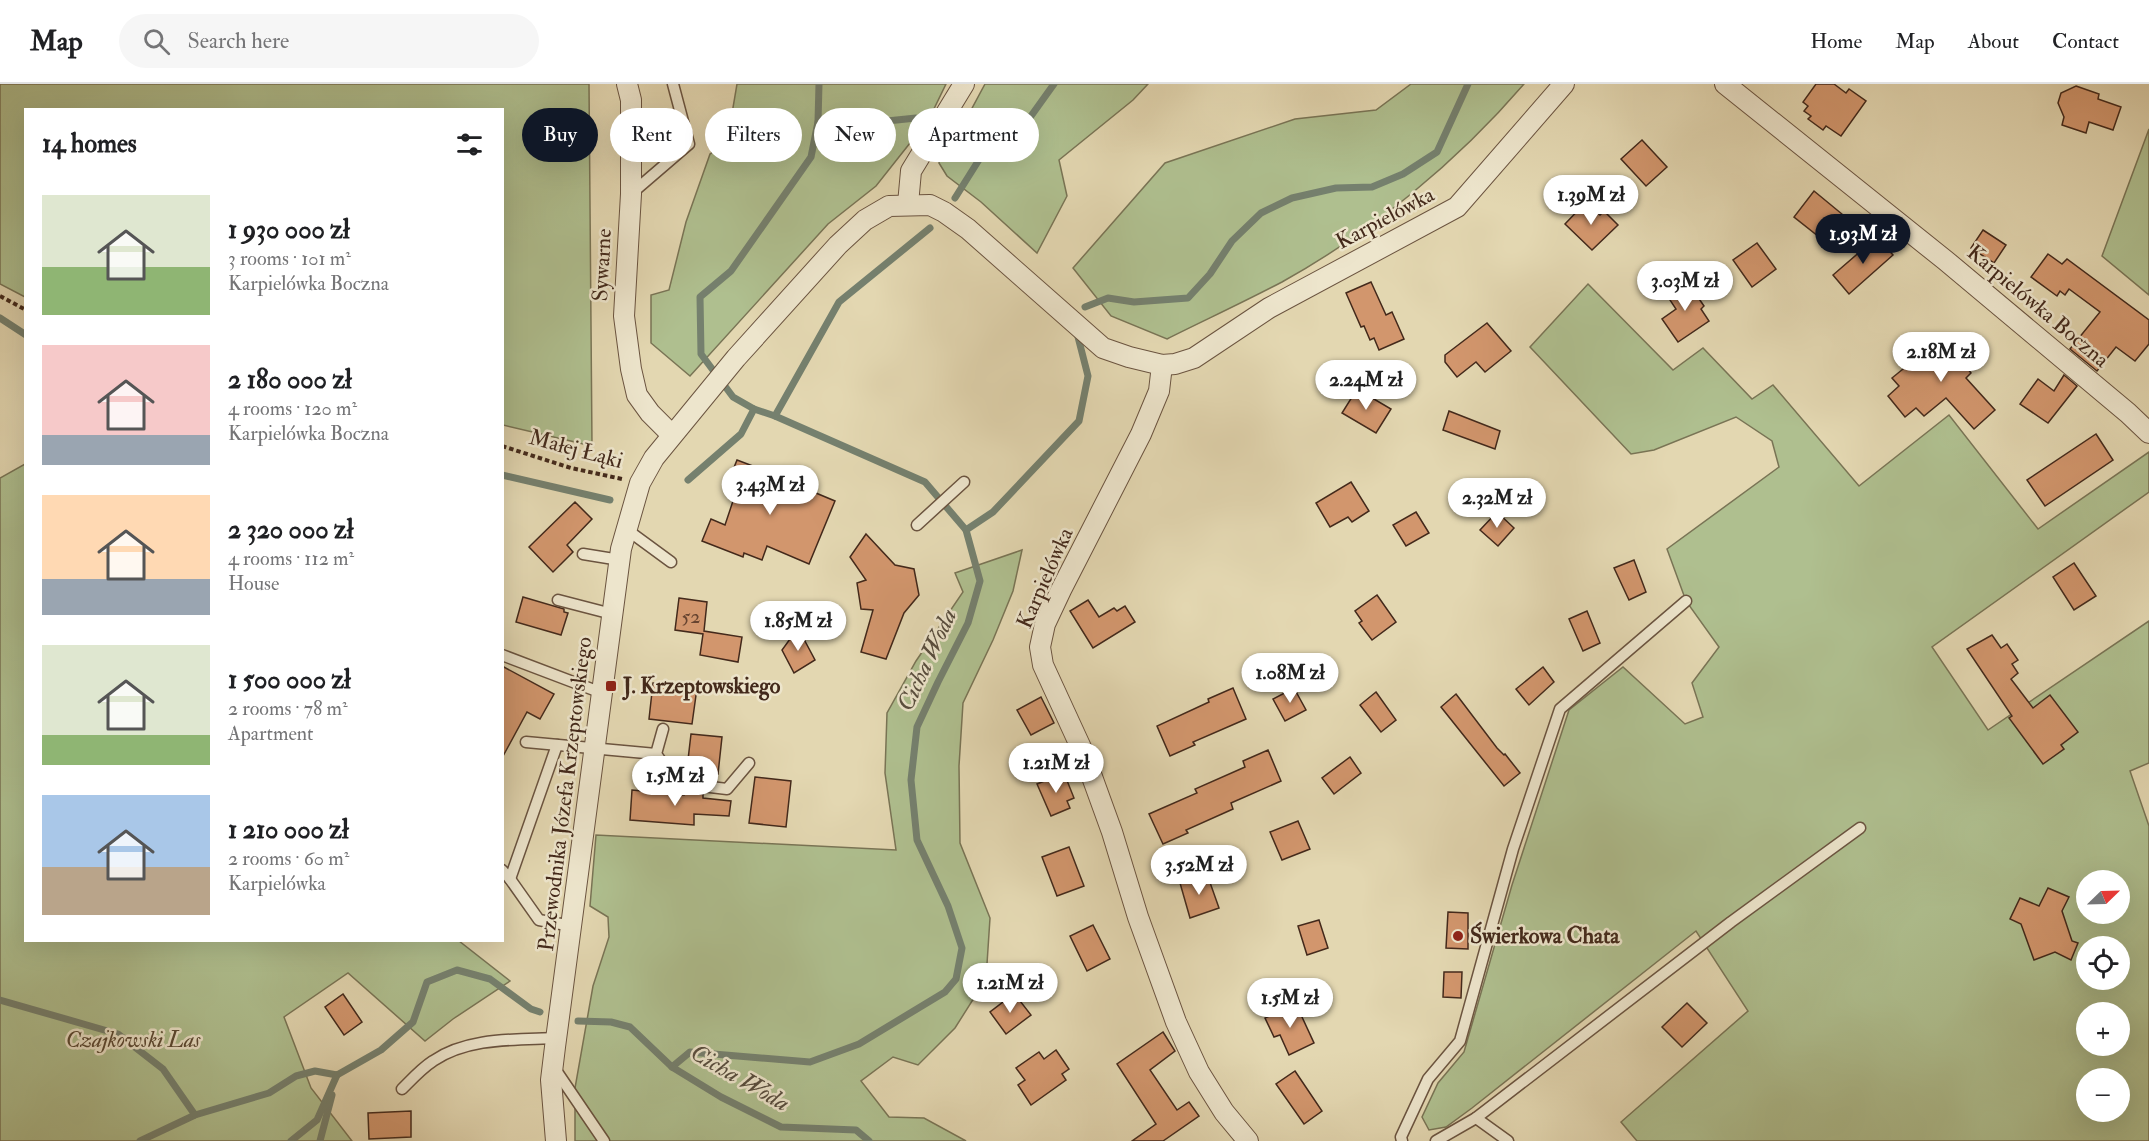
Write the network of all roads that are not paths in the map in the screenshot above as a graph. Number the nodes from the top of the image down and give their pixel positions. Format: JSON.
{"nodes":[{"id":1,"x":627,"y":84,"type":"edge"},
{"id":2,"x":673,"y":84,"type":"edge"},
{"id":3,"x":964,"y":84,"type":"edge"},
{"id":4,"x":1564,"y":84,"type":"edge"},
{"id":5,"x":1725,"y":84,"type":"edge"},
{"id":6,"x":631,"y":194,"type":"junction"},
{"id":7,"x":908,"y":204,"type":"junction"},
{"id":8,"x":1162,"y":364,"type":"junction"},
{"id":9,"x":2149,"y":433,"type":"edge"},
{"id":10,"x":672,"y":435,"type":"junction"},
{"id":11,"x":654,"y":458,"type":"joint"},
{"id":12,"x":953,"y":492,"type":"dead end"},
{"id":13,"x":917,"y":525,"type":"dead end"},
{"id":14,"x":626,"y":529,"type":"junction"},
{"id":15,"x":583,"y":554,"type":"dead end"},
{"id":16,"x":620,"y":560,"type":"junction"},
{"id":17,"x":671,"y":562,"type":"dead end"},
{"id":18,"x":558,"y":600,"type":"dead end"},
{"id":19,"x":1686,"y":601,"type":"dead end"},
{"id":20,"x":612,"y":614,"type":"junction"},
{"id":21,"x":504,"y":656,"type":"edge"},
{"id":22,"x":602,"y":693,"type":"junction"},
{"id":23,"x":663,"y":729,"type":"dead end"},
{"id":24,"x":526,"y":742,"type":"dead end"},
{"id":25,"x":556,"y":745,"type":"junction"},
{"id":26,"x":595,"y":748,"type":"junction"},
{"id":27,"x":656,"y":754,"type":"junction"},
{"id":28,"x":749,"y":763,"type":"dead end"},
{"id":29,"x":1860,"y":828,"type":"dead end"},
{"id":30,"x":504,"y":872,"type":"edge"},
{"id":31,"x":510,"y":879,"type":"junction"},
{"id":32,"x":572,"y":926,"type":"junction"},
{"id":33,"x":556,"y":1038,"type":"junction"},
{"id":34,"x":553,"y":1066,"type":"junction"},
{"id":35,"x":402,"y":1089,"type":"dead end"},
{"id":36,"x":1476,"y":1118,"type":"junction"},
{"id":37,"x":556,"y":1141,"type":"edge"},
{"id":38,"x":604,"y":1141,"type":"edge"},
{"id":39,"x":1248,"y":1141,"type":"edge"},
{"id":40,"x":1402,"y":1141,"type":"edge"},
{"id":41,"x":1436,"y":1141,"type":"edge"},
{"id":42,"x":1508,"y":1141,"type":"edge"}],
"edges":[{"from":1,"to":6,"type":"street","name":"Sywarne"},
{"from":2,"to":6,"type":"lane"},
{"from":3,"to":7,"type":"street"},
{"from":4,"to":8,"type":"street","name":"Karpielówka"},
{"from":5,"to":9,"type":"street","name":"Karpielówka Boczna"},
{"from":6,"to":10,"type":"street","name":"Sywarne"},
{"from":7,"to":8,"type":"street","name":"Karpielówka"},
{"from":7,"to":10,"type":"street","name":"Karpielówka"},
{"from":8,"to":39,"type":"street","name":"Karpielówka"},
{"from":10,"to":11,"type":"street","name":"Karpielówka"},
{"from":11,"to":14,"type":"street","name":"Przewodnika Józefa Krzeptowskiego"},
{"from":12,"to":13,"type":"lane"},
{"from":14,"to":16,"type":"street","name":"Przewodnika Józefa Krzeptowskiego"},
{"from":14,"to":17,"type":"lane"},
{"from":15,"to":16,"type":"lane"},
{"from":16,"to":20,"type":"street","name":"Przewodnika Józefa Krzeptowskiego"},
{"from":18,"to":20,"type":"lane"},
{"from":19,"to":40,"type":"lane"},
{"from":20,"to":22,"type":"street","name":"Przewodnika Józefa Krzeptowskiego"},
{"from":21,"to":22,"type":"lane"},
{"from":22,"to":26,"type":"street","name":"Przewodnika Józefa Krzeptowskiego"},
{"from":23,"to":27,"type":"lane"},
{"from":24,"to":25,"type":"lane"},
{"from":25,"to":26,"type":"lane"},
{"from":25,"to":31,"type":"lane"},
{"from":26,"to":27,"type":"lane"},
{"from":26,"to":32,"type":"street","name":"Przewodnika Józefa Krzeptowskiego"},
{"from":27,"to":28,"type":"lane"},
{"from":29,"to":36,"type":"lane"},
{"from":30,"to":31,"type":"lane"},
{"from":31,"to":32,"type":"lane"},
{"from":32,"to":33,"type":"street","name":"Przewodnika Józefa Krzeptowskiego"},
{"from":33,"to":34,"type":"street","name":"Przewodnika Józefa Krzeptowskiego"},
{"from":33,"to":35,"type":"lane"},
{"from":34,"to":37,"type":"street","name":"Przewodnika Józefa Krzeptowskiego"},
{"from":34,"to":38,"type":"lane"},
{"from":36,"to":41,"type":"lane"},
{"from":36,"to":42,"type":"lane"}]}
